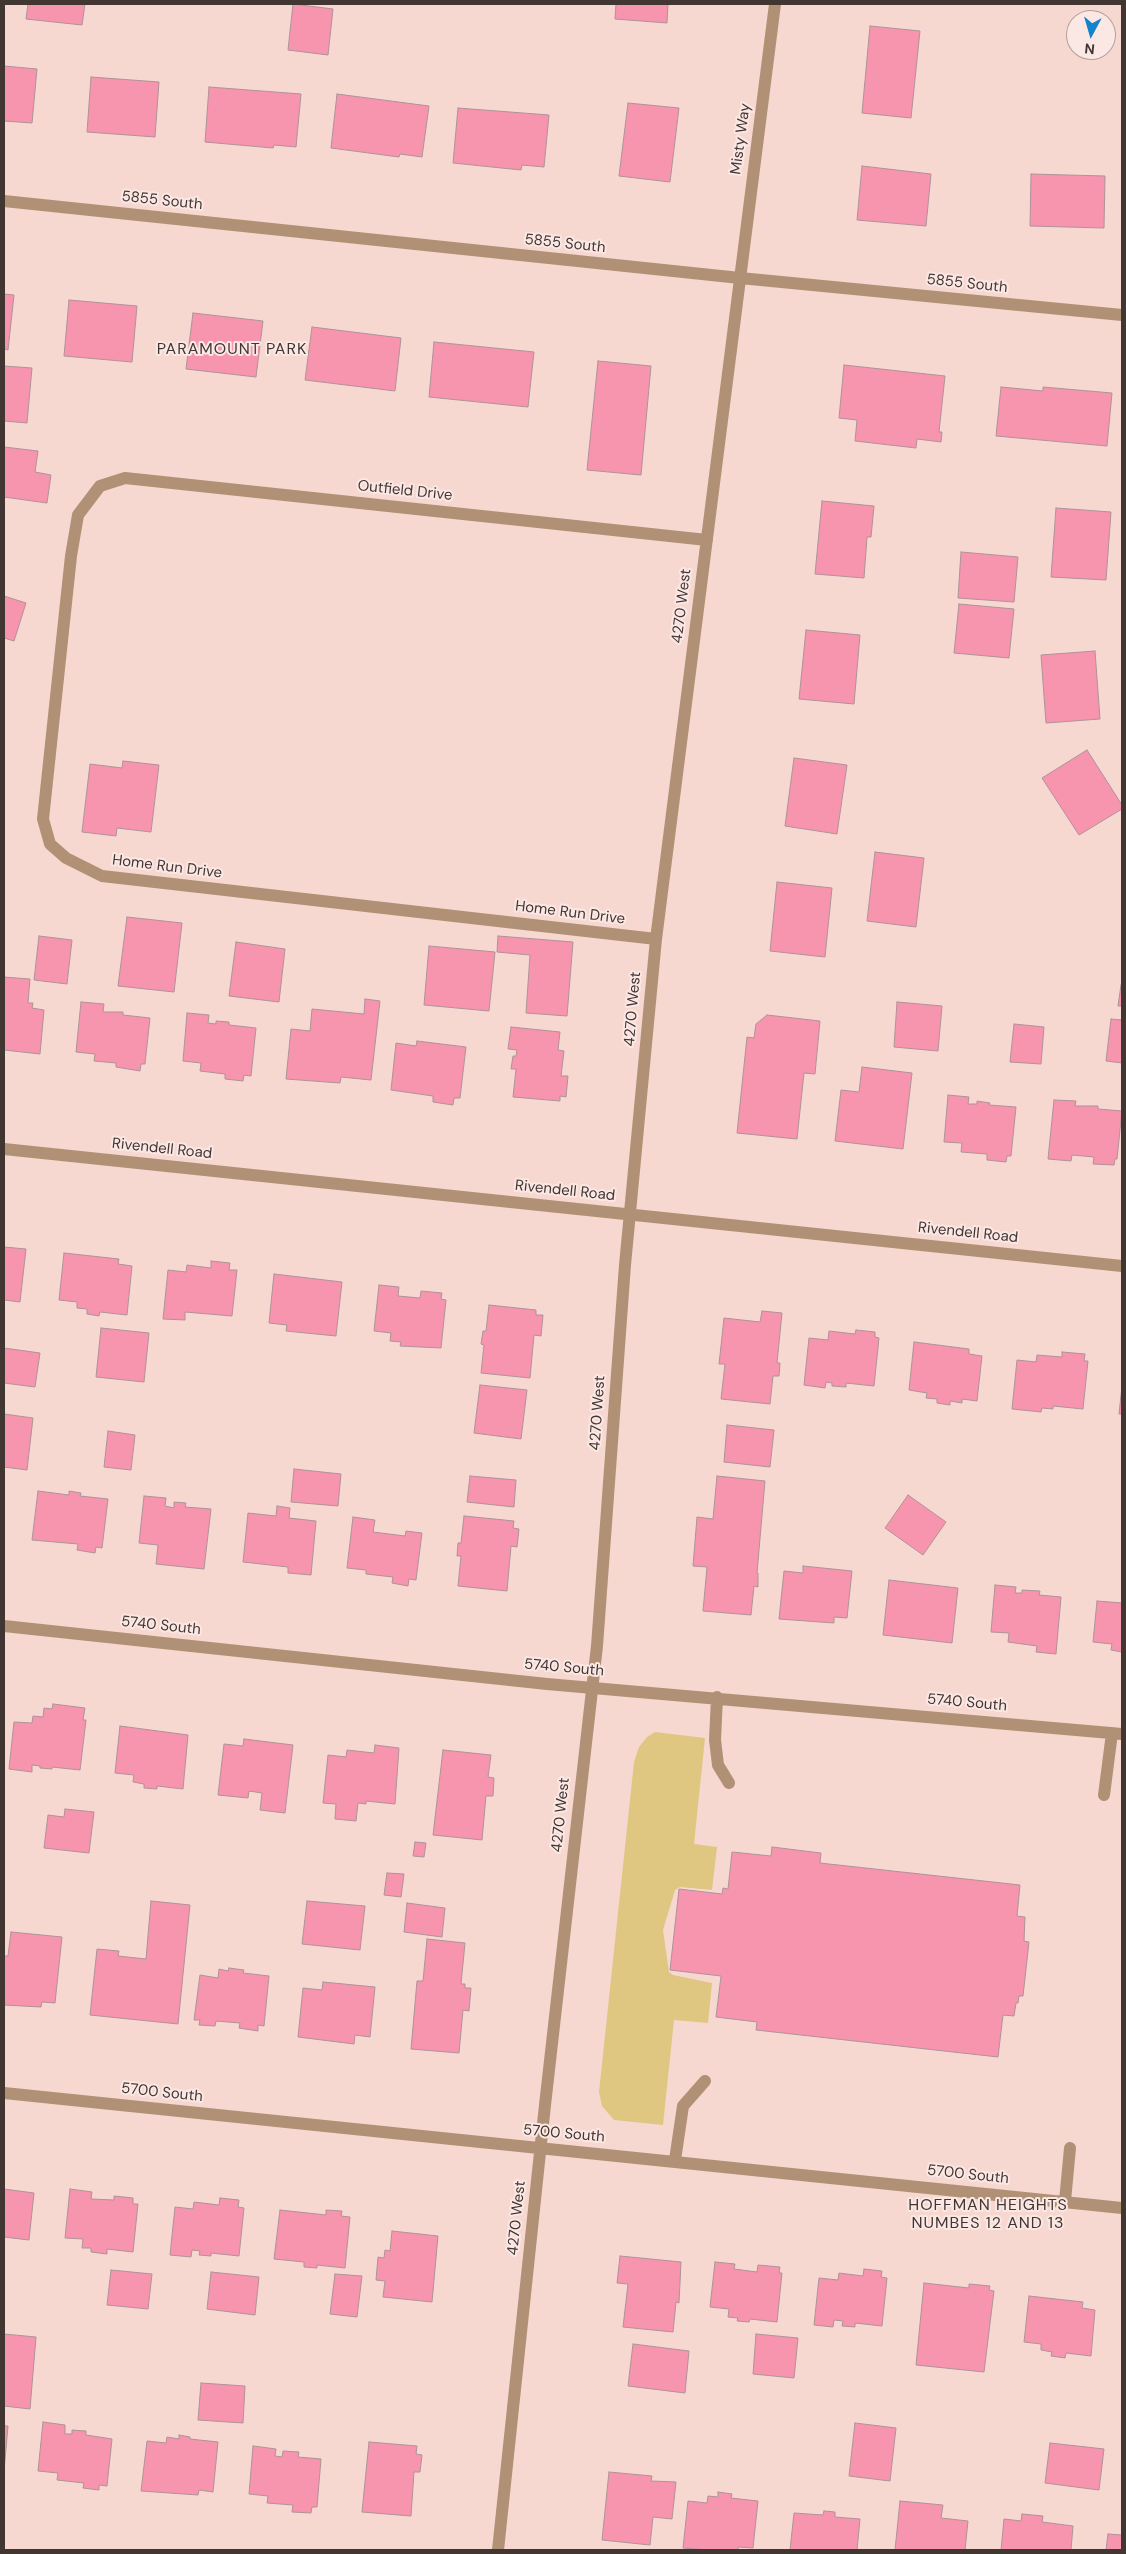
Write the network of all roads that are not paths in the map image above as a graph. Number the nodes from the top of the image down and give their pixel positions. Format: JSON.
{"nodes":[{"id":1,"x":775,"y":4,"type":"edge"},
{"id":2,"x":4,"y":201,"type":"edge"},
{"id":3,"x":740,"y":278,"type":"junction"},
{"id":4,"x":1122,"y":315,"type":"edge"},
{"id":5,"x":100,"y":486,"type":"joint"},
{"id":6,"x":707,"y":540,"type":"junction"},
{"id":7,"x":656,"y":939,"type":"junction"},
{"id":8,"x":4,"y":1149,"type":"edge"},
{"id":9,"x":631,"y":1214,"type":"junction"},
{"id":10,"x":1122,"y":1266,"type":"edge"},
{"id":11,"x":4,"y":1626,"type":"edge"},
{"id":12,"x":592,"y":1687,"type":"junction"},
{"id":13,"x":716,"y":1697,"type":"junction"},
{"id":14,"x":1117,"y":1733,"type":"edge"},
{"id":15,"x":729,"y":1783,"type":"dead end"},
{"id":16,"x":1104,"y":1795,"type":"dead end"},
{"id":17,"x":705,"y":2081,"type":"dead end"},
{"id":18,"x":4,"y":2093,"type":"edge"},
{"id":19,"x":542,"y":2148,"type":"junction"},
{"id":20,"x":1070,"y":2148,"type":"dead end"},
{"id":21,"x":675,"y":2160,"type":"junction"},
{"id":22,"x":1065,"y":2201,"type":"junction"},
{"id":23,"x":1122,"y":2208,"type":"edge"},
{"id":24,"x":498,"y":2550,"type":"edge"}],
"edges":[{"from":1,"to":3,"type":"street","name":"Misty Way"},
{"from":2,"to":3,"type":"street","name":"5855 South"},
{"from":3,"to":4,"type":"street","name":"5855 South"},
{"from":3,"to":6,"type":"street","name":"4270 West"},
{"from":5,"to":6,"type":"street","name":"Outfield Drive"},
{"from":5,"to":7,"type":"street","name":"Home Run Drive"},
{"from":6,"to":7,"type":"street","name":"4270 West"},
{"from":7,"to":9,"type":"street","name":"4270 West"},
{"from":8,"to":9,"type":"street","name":"Rivendell Road"},
{"from":9,"to":10,"type":"street","name":"Rivendell Road"},
{"from":9,"to":12,"type":"street","name":"4270 West"},
{"from":11,"to":12,"type":"street","name":"5740 South"},
{"from":12,"to":13,"type":"street","name":"5740 South"},
{"from":12,"to":19,"type":"street","name":"4270 West"},
{"from":13,"to":14,"type":"street","name":"5740 South"},
{"from":13,"to":15,"type":"street"},
{"from":14,"to":16,"type":"street"},
{"from":17,"to":21,"type":"street"},
{"from":18,"to":19,"type":"street","name":"5700 South"},
{"from":19,"to":21,"type":"street","name":"5700 South"},
{"from":19,"to":24,"type":"street","name":"4270 West"},
{"from":20,"to":22,"type":"street"},
{"from":21,"to":22,"type":"street","name":"5700 South"},
{"from":22,"to":23,"type":"street","name":"5700 South"}]}
